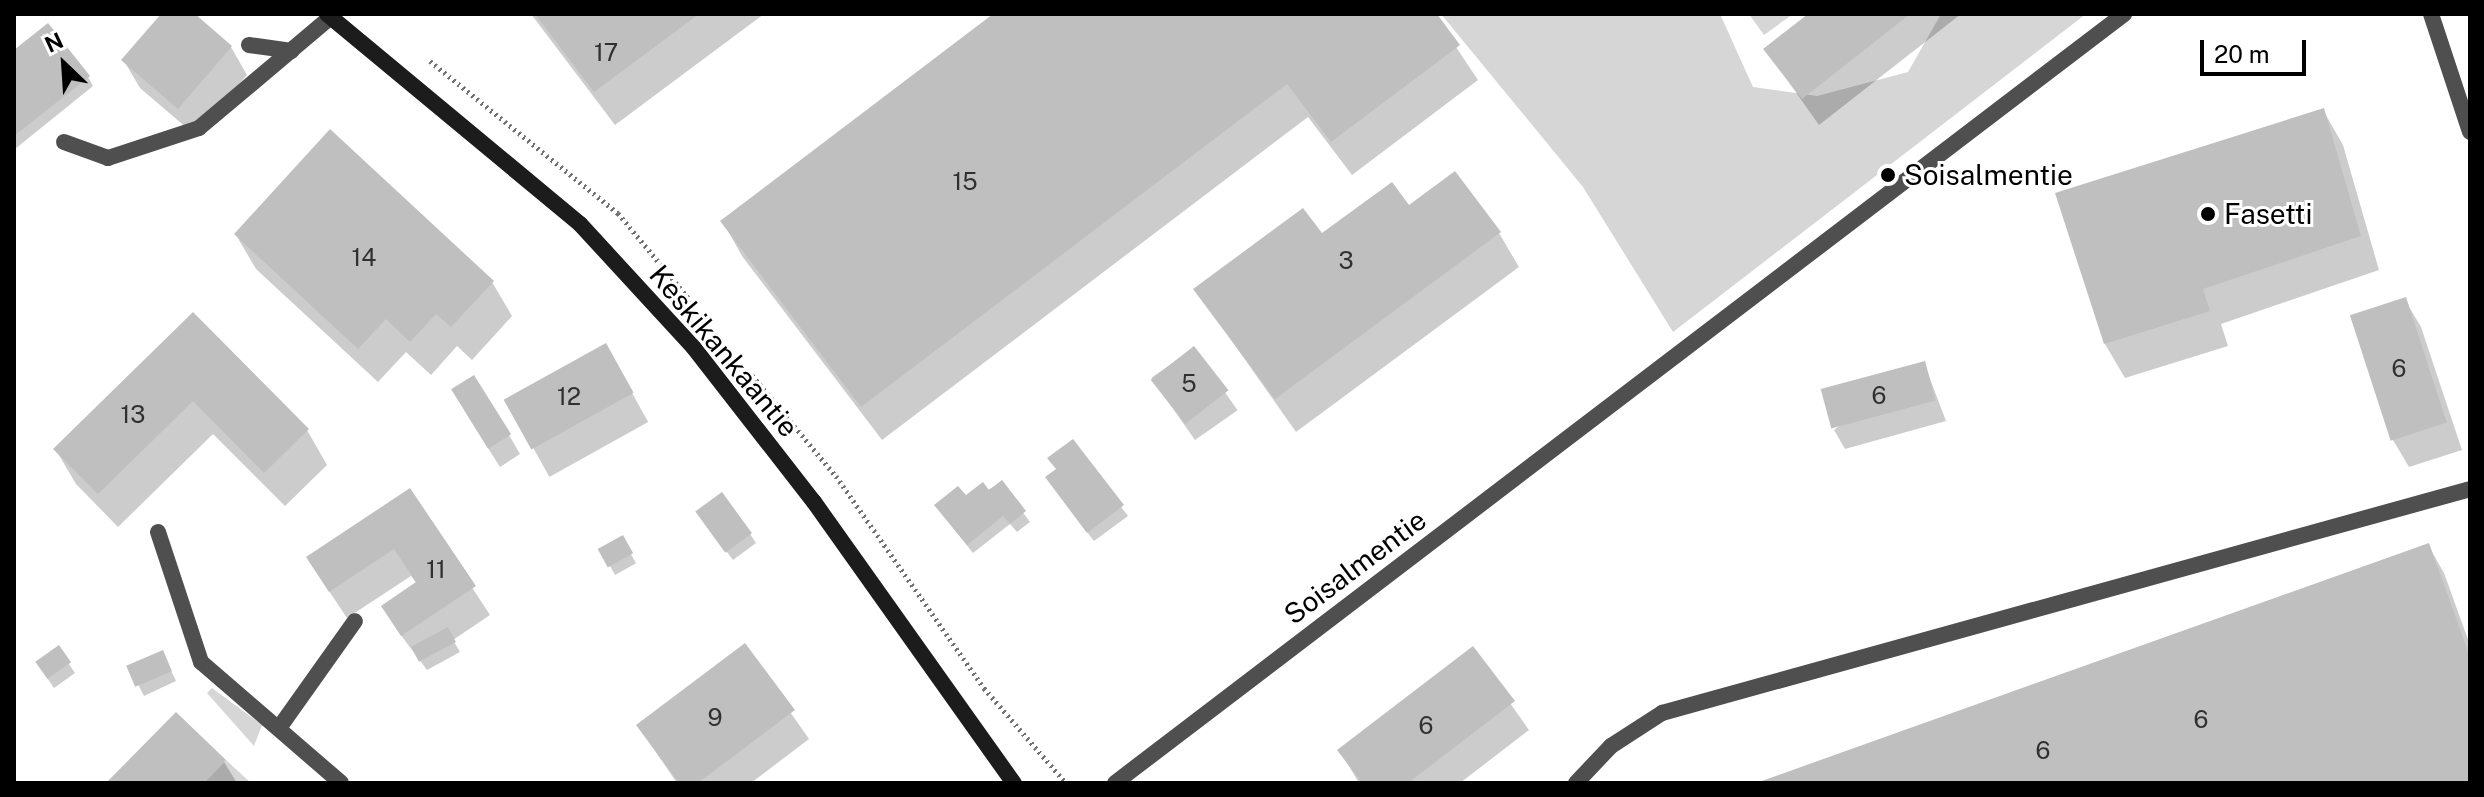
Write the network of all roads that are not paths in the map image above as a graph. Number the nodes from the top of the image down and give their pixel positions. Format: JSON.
{"nodes":[{"id":1,"x":2124,"y":14,"type":"edge"},
{"id":2,"x":2431,"y":14,"type":"edge"},
{"id":3,"x":329,"y":16,"type":"edge"},
{"id":4,"x":249,"y":45,"type":"dead end"},
{"id":5,"x":292,"y":51,"type":"junction"},
{"id":6,"x":2470,"y":132,"type":"edge"},
{"id":7,"x":64,"y":142,"type":"dead end"},
{"id":8,"x":2470,"y":489,"type":"edge"},
{"id":9,"x":158,"y":532,"type":"dead end"},
{"id":10,"x":355,"y":621,"type":"dead end"},
{"id":11,"x":279,"y":728,"type":"junction"},
{"id":12,"x":341,"y":783,"type":"edge"},
{"id":13,"x":1014,"y":783,"type":"edge"},
{"id":14,"x":1115,"y":783,"type":"edge"},
{"id":15,"x":1576,"y":783,"type":"edge"}],
"edges":[{"from":1,"to":14,"type":"street","name":"Soisalmentie"},
{"from":2,"to":6,"type":"street"},
{"from":3,"to":5,"type":"street"},
{"from":3,"to":13,"type":"street","name":"Keskikankaantie"},
{"from":4,"to":5,"type":"street"},
{"from":5,"to":7,"type":"street"},
{"from":8,"to":15,"type":"street"},
{"from":9,"to":11,"type":"street"},
{"from":10,"to":11,"type":"street"},
{"from":11,"to":12,"type":"street"}]}
